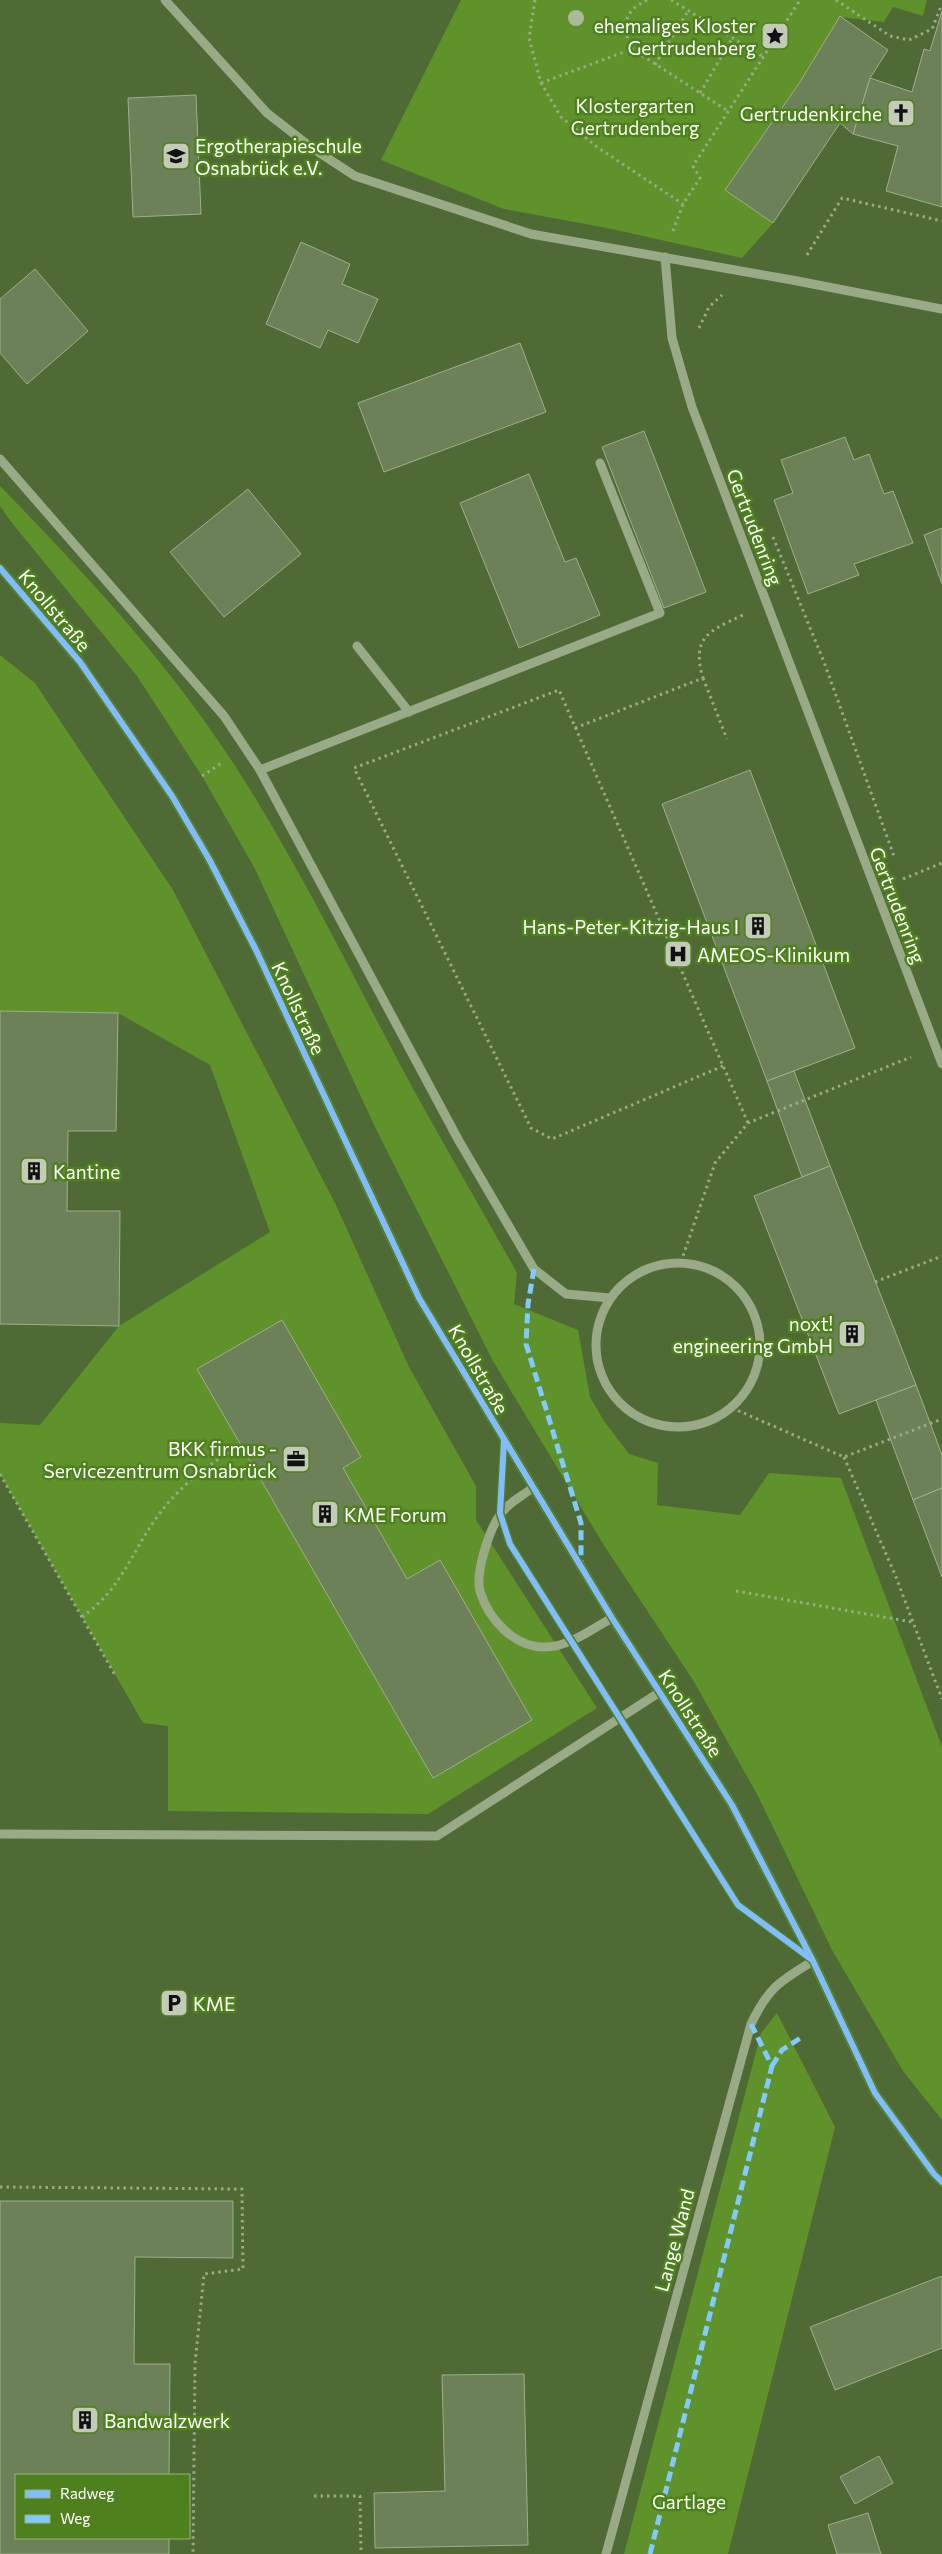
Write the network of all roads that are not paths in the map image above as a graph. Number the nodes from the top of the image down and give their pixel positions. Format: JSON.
{"nodes":[{"id":1,"x":165,"y":0,"type":"edge"},
{"id":2,"x":665,"y":258,"type":"junction"},
{"id":3,"x":942,"y":309,"type":"edge"},
{"id":4,"x":0,"y":459,"type":"edge"},
{"id":5,"x":600,"y":463,"type":"dead end"},
{"id":6,"x":0,"y":568,"type":"edge"},
{"id":7,"x":357,"y":646,"type":"dead end"},
{"id":8,"x":409,"y":712,"type":"junction"},
{"id":9,"x":260,"y":770,"type":"junction"},
{"id":10,"x":942,"y":1064,"type":"edge"},
{"id":11,"x":610,"y":1298,"type":"junction"},
{"id":12,"x":532,"y":1488,"type":"junction"},
{"id":13,"x":612,"y":1618,"type":"junction"},
{"id":14,"x":660,"y":1692,"type":"junction"},
{"id":15,"x":0,"y":1834,"type":"edge"},
{"id":16,"x":813,"y":1961,"type":"junction"},
{"id":17,"x":942,"y":2182,"type":"edge"},
{"id":18,"x":606,"y":2554,"type":"edge"}],
"edges":[{"from":1,"to":2,"type":"street"},
{"from":2,"to":3,"type":"street"},
{"from":2,"to":10,"type":"street","name":"Gertrudenring"},
{"from":4,"to":9,"type":"street"},
{"from":5,"to":8,"type":"street"},
{"from":6,"to":12,"type":"street","name":"Knollstraße"},
{"from":7,"to":8,"type":"street"},
{"from":8,"to":9,"type":"street"},
{"from":9,"to":11,"type":"street"},
{"from":11,"to":11,"type":"street"},
{"from":12,"to":13,"type":"street","name":"Knollstraße"},
{"from":12,"to":13,"type":"street"},
{"from":13,"to":14,"type":"street","name":"Knollstraße"},
{"from":14,"to":15,"type":"street"},
{"from":14,"to":16,"type":"street","name":"Knollstraße"},
{"from":16,"to":17,"type":"street","name":"Knollstraße"},
{"from":16,"to":18,"type":"street","name":"Lange Wand"}]}
